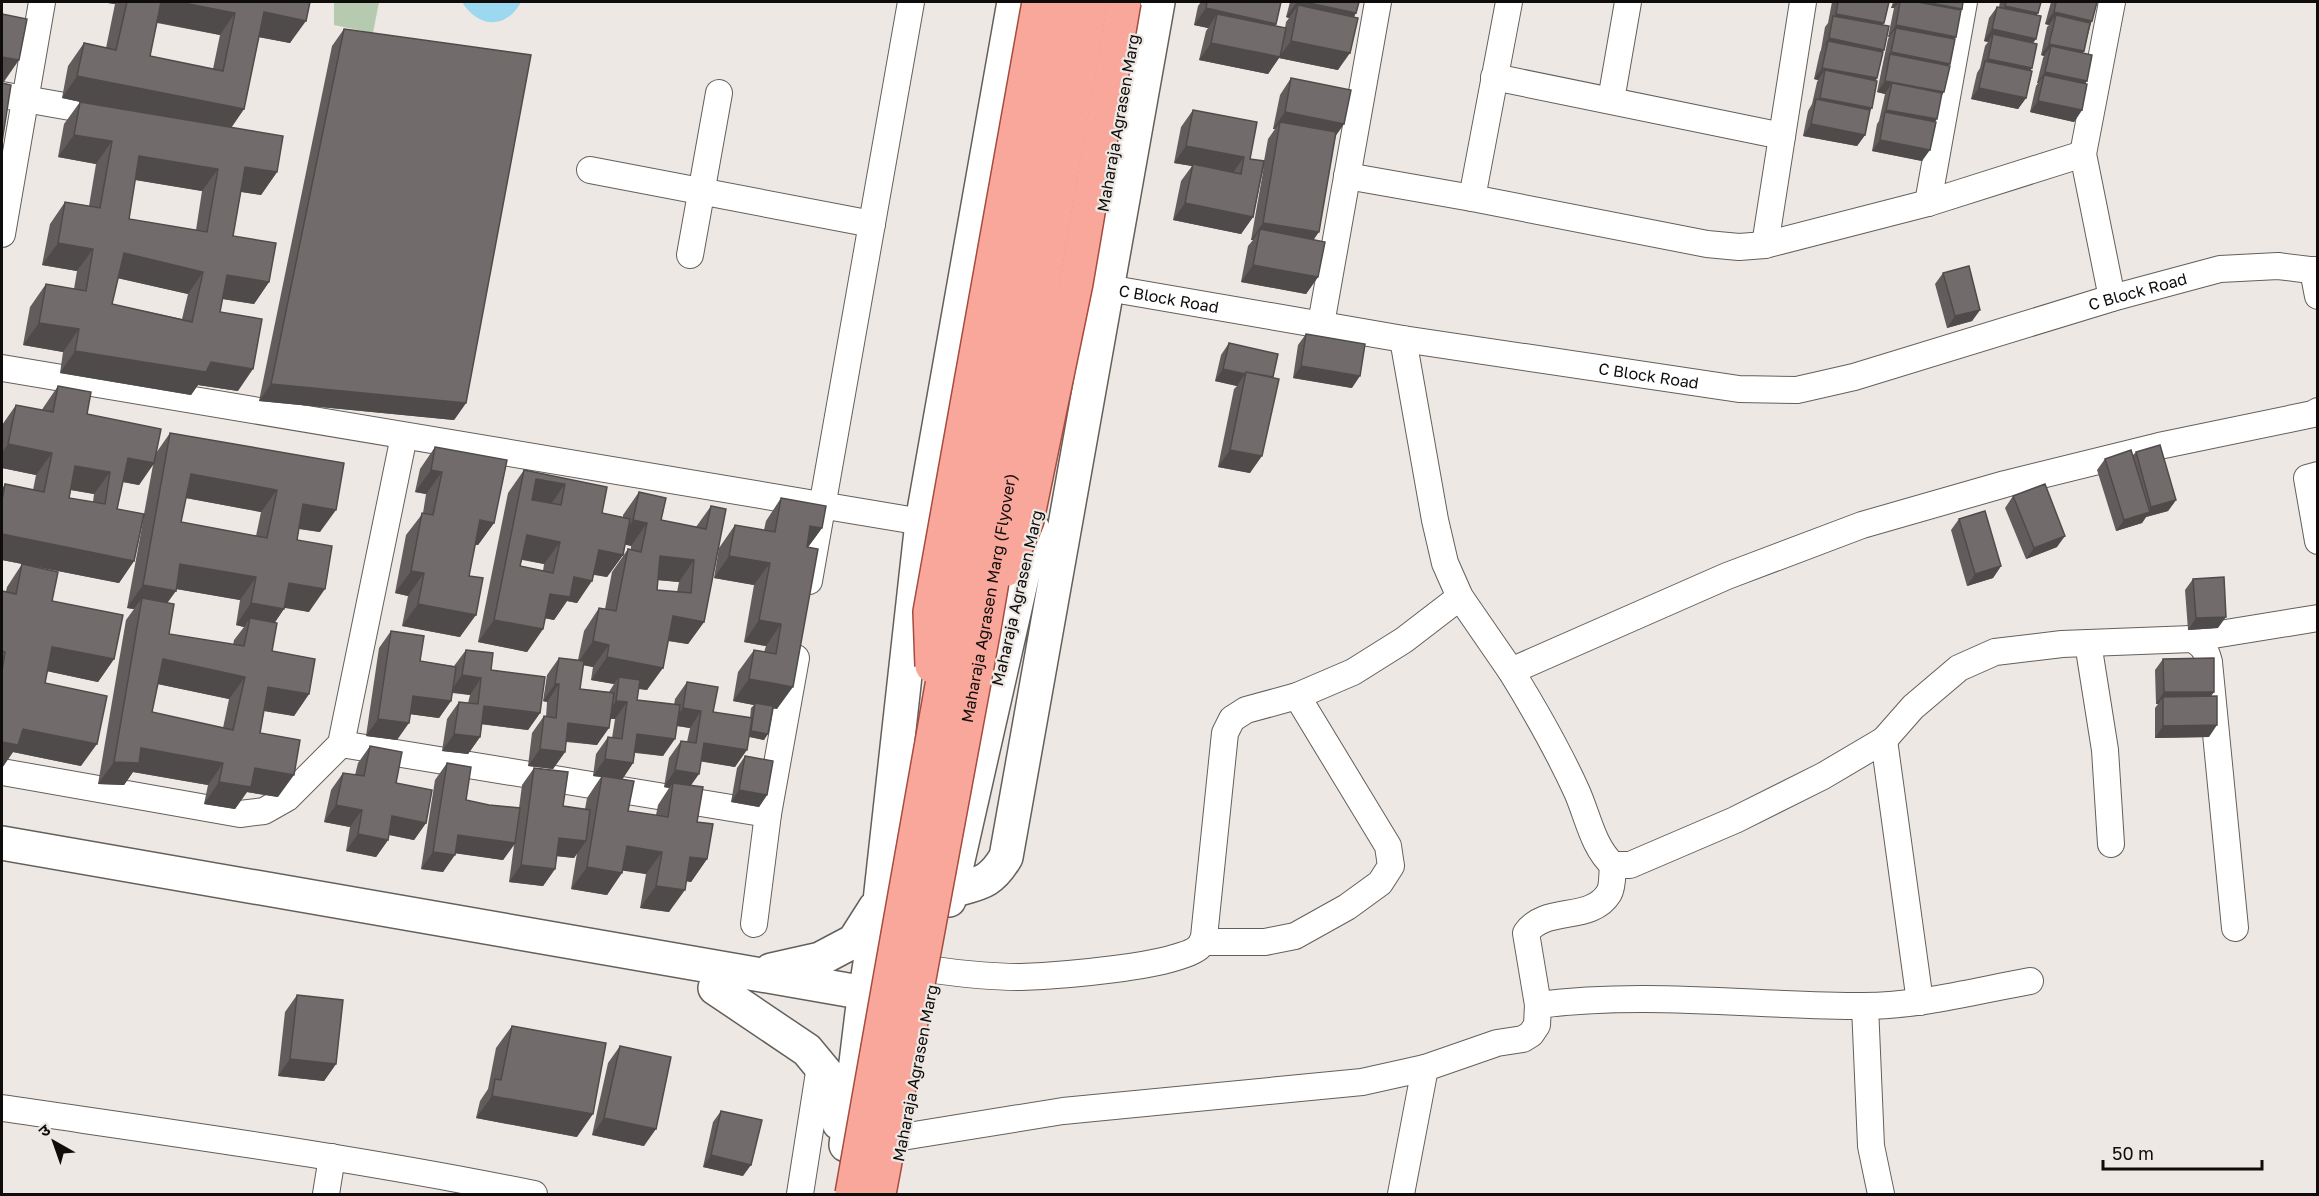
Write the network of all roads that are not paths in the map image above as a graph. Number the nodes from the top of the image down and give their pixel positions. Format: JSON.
{"nodes":[{"id":1,"x":42,"y":2,"type":"edge"},
{"id":2,"x":911,"y":2,"type":"edge"},
{"id":3,"x":1014,"y":2,"type":"edge"},
{"id":4,"x":1039,"y":2,"type":"edge"},
{"id":5,"x":1062,"y":2,"type":"edge"},
{"id":6,"x":1090,"y":2,"type":"edge"},
{"id":7,"x":1124,"y":2,"type":"edge"},
{"id":8,"x":1140,"y":2,"type":"edge"},
{"id":9,"x":1158,"y":2,"type":"edge"},
{"id":10,"x":1378,"y":2,"type":"edge"},
{"id":11,"x":1509,"y":2,"type":"edge"},
{"id":12,"x":1628,"y":2,"type":"edge"},
{"id":13,"x":1803,"y":2,"type":"edge"},
{"id":14,"x":1964,"y":2,"type":"edge"},
{"id":15,"x":2112,"y":2,"type":"edge"},
{"id":16,"x":1494,"y":77,"type":"junction"},
{"id":17,"x":719,"y":93,"type":"dead end"},
{"id":18,"x":13,"y":97,"type":"edge"},
{"id":19,"x":1611,"y":100,"type":"junction"},
{"id":20,"x":139,"y":118,"type":"edge"},
{"id":21,"x":1782,"y":136,"type":"junction"},
{"id":22,"x":2083,"y":154,"type":"junction"},
{"id":23,"x":590,"y":170,"type":"dead end"},
{"id":24,"x":1347,"y":176,"type":"junction"},
{"id":25,"x":701,"y":191,"type":"junction"},
{"id":26,"x":1472,"y":198,"type":"junction"},
{"id":27,"x":1928,"y":203,"type":"junction"},
{"id":28,"x":872,"y":224,"type":"junction"},
{"id":29,"x":2,"y":234,"type":"edge"},
{"id":30,"x":1766,"y":245,"type":"junction"},
{"id":31,"x":690,"y":255,"type":"dead end"},
{"id":32,"x":968,"y":266,"type":"junction"},
{"id":33,"x":2315,"y":270,"type":"edge"},
{"id":34,"x":1098,"y":287,"type":"junction"},
{"id":35,"x":2318,"y":296,"type":"edge"},
{"id":36,"x":2112,"y":298,"type":"junction"},
{"id":37,"x":1321,"y":324,"type":"junction"},
{"id":38,"x":1403,"y":339,"type":"junction"},
{"id":39,"x":2,"y":368,"type":"edge"},
{"id":40,"x":2318,"y":411,"type":"edge"},
{"id":41,"x":404,"y":436,"type":"junction"},
{"id":42,"x":2318,"y":475,"type":"edge"},
{"id":43,"x":823,"y":506,"type":"junction"},
{"id":44,"x":922,"y":522,"type":"junction"},
{"id":45,"x":2318,"y":541,"type":"edge"},
{"id":46,"x":1460,"y":597,"type":"junction"},
{"id":47,"x":2318,"y":618,"type":"edge"},
{"id":48,"x":984,"y":628,"type":"junction"},
{"id":49,"x":2189,"y":639,"type":"junction"},
{"id":50,"x":2088,"y":643,"type":"junction"},
{"id":51,"x":1511,"y":670,"type":"junction"},
{"id":52,"x":1297,"y":696,"type":"junction"},
{"id":53,"x":934,"y":728,"type":"junction"},
{"id":54,"x":1884,"y":740,"type":"junction"},
{"id":55,"x":341,"y":744,"type":"junction"},
{"id":56,"x":2,"y":772,"type":"edge"},
{"id":57,"x":768,"y":814,"type":"junction"},
{"id":58,"x":2,"y":843,"type":"edge"},
{"id":59,"x":2111,"y":844,"type":"dead end"},
{"id":60,"x":2,"y":864,"type":"edge"},
{"id":61,"x":1614,"y":865,"type":"junction"},
{"id":62,"x":951,"y":891,"type":"junction"},
{"id":63,"x":880,"y":902,"type":"junction"},
{"id":64,"x":754,"y":924,"type":"dead end"},
{"id":65,"x":2235,"y":928,"type":"dead end"},
{"id":66,"x":1202,"y":942,"type":"junction"},
{"id":67,"x":934,"y":970,"type":"junction"},
{"id":68,"x":748,"y":973,"type":"junction"},
{"id":69,"x":2030,"y":981,"type":"dead end"},
{"id":70,"x":715,"y":988,"type":"junction"},
{"id":71,"x":1920,"y":1002,"type":"junction"},
{"id":72,"x":864,"y":1003,"type":"junction"},
{"id":73,"x":1538,"y":1005,"type":"junction"},
{"id":74,"x":1865,"y":1006,"type":"junction"},
{"id":75,"x":820,"y":1066,"type":"junction"},
{"id":76,"x":1425,"y":1068,"type":"junction"},
{"id":77,"x":2,"y":1108,"type":"edge"},
{"id":78,"x":902,"y":1137,"type":"junction"},
{"id":79,"x":845,"y":1154,"type":"junction"},
{"id":80,"x":332,"y":1156,"type":"junction"},
{"id":81,"x":449,"y":1186,"type":"edge"},
{"id":82,"x":326,"y":1194,"type":"edge"},
{"id":83,"x":534,"y":1194,"type":"edge"},
{"id":84,"x":800,"y":1194,"type":"edge"},
{"id":85,"x":839,"y":1194,"type":"edge"},
{"id":86,"x":852,"y":1194,"type":"edge"},
{"id":87,"x":879,"y":1194,"type":"edge"},
{"id":88,"x":892,"y":1194,"type":"edge"},
{"id":89,"x":1401,"y":1194,"type":"edge"},
{"id":90,"x":1881,"y":1194,"type":"edge"}],
"edges":[{"from":1,"to":18,"type":"street"},
{"from":2,"to":28,"type":"street"},
{"from":3,"to":32,"type":"main road"},
{"from":4,"to":53,"type":"main road","bridge":true},
{"from":5,"to":53,"type":"main road","name":"Maharaja Agrasen Marg (Flyover)","bridge":true},
{"from":6,"to":48,"type":"main road","name":"Maharaja Agrasen Marg (Flyover)","bridge":true},
{"from":7,"to":48,"type":"main road","bridge":true},
{"from":8,"to":34,"type":"main road","name":"Maharaja Agrasen Marg"},
{"from":9,"to":34,"type":"main road"},
{"from":10,"to":24,"type":"street"},
{"from":11,"to":16,"type":"street"},
{"from":12,"to":19,"type":"street"},
{"from":13,"to":21,"type":"street"},
{"from":14,"to":27,"type":"street"},
{"from":15,"to":22,"type":"street"},
{"from":16,"to":19,"type":"street"},
{"from":16,"to":26,"type":"street"},
{"from":17,"to":25,"type":"street"},
{"from":18,"to":20,"type":"street"},
{"from":18,"to":29,"type":"street"},
{"from":19,"to":21,"type":"street"},
{"from":21,"to":30,"type":"street"},
{"from":22,"to":27,"type":"street"},
{"from":22,"to":36,"type":"street"},
{"from":23,"to":25,"type":"street"},
{"from":24,"to":26,"type":"street"},
{"from":24,"to":37,"type":"street"},
{"from":25,"to":28,"type":"street"},
{"from":25,"to":31,"type":"street"},
{"from":26,"to":30,"type":"street"},
{"from":27,"to":30,"type":"street"},
{"from":28,"to":43,"type":"street"},
{"from":32,"to":34,"type":"street","name":"C Block Road"},
{"from":32,"to":44,"type":"main road"},
{"from":33,"to":35,"type":"street"},
{"from":33,"to":36,"type":"street","name":"C Block Road"},
{"from":34,"to":37,"type":"street","name":"C Block Road"},
{"from":34,"to":62,"type":"main road","name":"Maharaja Agrasen Marg"},
{"from":34,"to":62,"type":"main road"},
{"from":36,"to":38,"type":"street","name":"C Block Road"},
{"from":37,"to":38,"type":"street","name":"C Block Road"},
{"from":38,"to":46,"type":"street"},
{"from":39,"to":41,"type":"street"},
{"from":40,"to":51,"type":"street"},
{"from":41,"to":43,"type":"street"},
{"from":41,"to":55,"type":"street"},
{"from":42,"to":45,"type":"street"},
{"from":43,"to":44,"type":"street"},
{"from":43,"to":57,"type":"street"},
{"from":44,"to":63,"type":"main road"},
{"from":46,"to":51,"type":"street"},
{"from":46,"to":52,"type":"street"},
{"from":47,"to":49,"type":"street"},
{"from":48,"to":87,"type":"main road","name":"Maharaja Agrasen Marg (Flyover)","bridge":true},
{"from":49,"to":50,"type":"street"},
{"from":49,"to":65,"type":"street"},
{"from":50,"to":54,"type":"street"},
{"from":50,"to":59,"type":"street"},
{"from":51,"to":61,"type":"street"},
{"from":52,"to":66,"type":"street"},
{"from":52,"to":66,"type":"street"},
{"from":53,"to":86,"type":"main road","name":"Maharaja Agrasen Marg (Flyover)","bridge":true},
{"from":54,"to":61,"type":"street"},
{"from":54,"to":71,"type":"street"},
{"from":55,"to":56,"type":"street"},
{"from":55,"to":57,"type":"street"},
{"from":57,"to":64,"type":"street"},
{"from":58,"to":68,"type":"main road"},
{"from":60,"to":70,"type":"main road"},
{"from":61,"to":73,"type":"street"},
{"from":62,"to":67,"type":"main road","name":"Maharaja Agrasen Marg"},
{"from":63,"to":68,"type":"main road"},
{"from":63,"to":72,"type":"main road"},
{"from":66,"to":67,"type":"street"},
{"from":67,"to":78,"type":"main road","name":"Maharaja Agrasen Marg"},
{"from":68,"to":72,"type":"main road"},
{"from":69,"to":71,"type":"street"},
{"from":70,"to":72,"type":"main road"},
{"from":70,"to":75,"type":"main road"},
{"from":71,"to":74,"type":"street"},
{"from":72,"to":79,"type":"main road"},
{"from":73,"to":74,"type":"street"},
{"from":73,"to":76,"type":"street"},
{"from":74,"to":90,"type":"street"},
{"from":75,"to":79,"type":"main road"},
{"from":75,"to":84,"type":"street"},
{"from":76,"to":78,"type":"street"},
{"from":76,"to":89,"type":"street"},
{"from":77,"to":80,"type":"street"},
{"from":78,"to":88,"type":"main road","name":"Maharaja Agrasen Marg"},
{"from":79,"to":85,"type":"main road"},
{"from":80,"to":81,"type":"street"},
{"from":80,"to":82,"type":"street"},
{"from":81,"to":83,"type":"street"}]}
